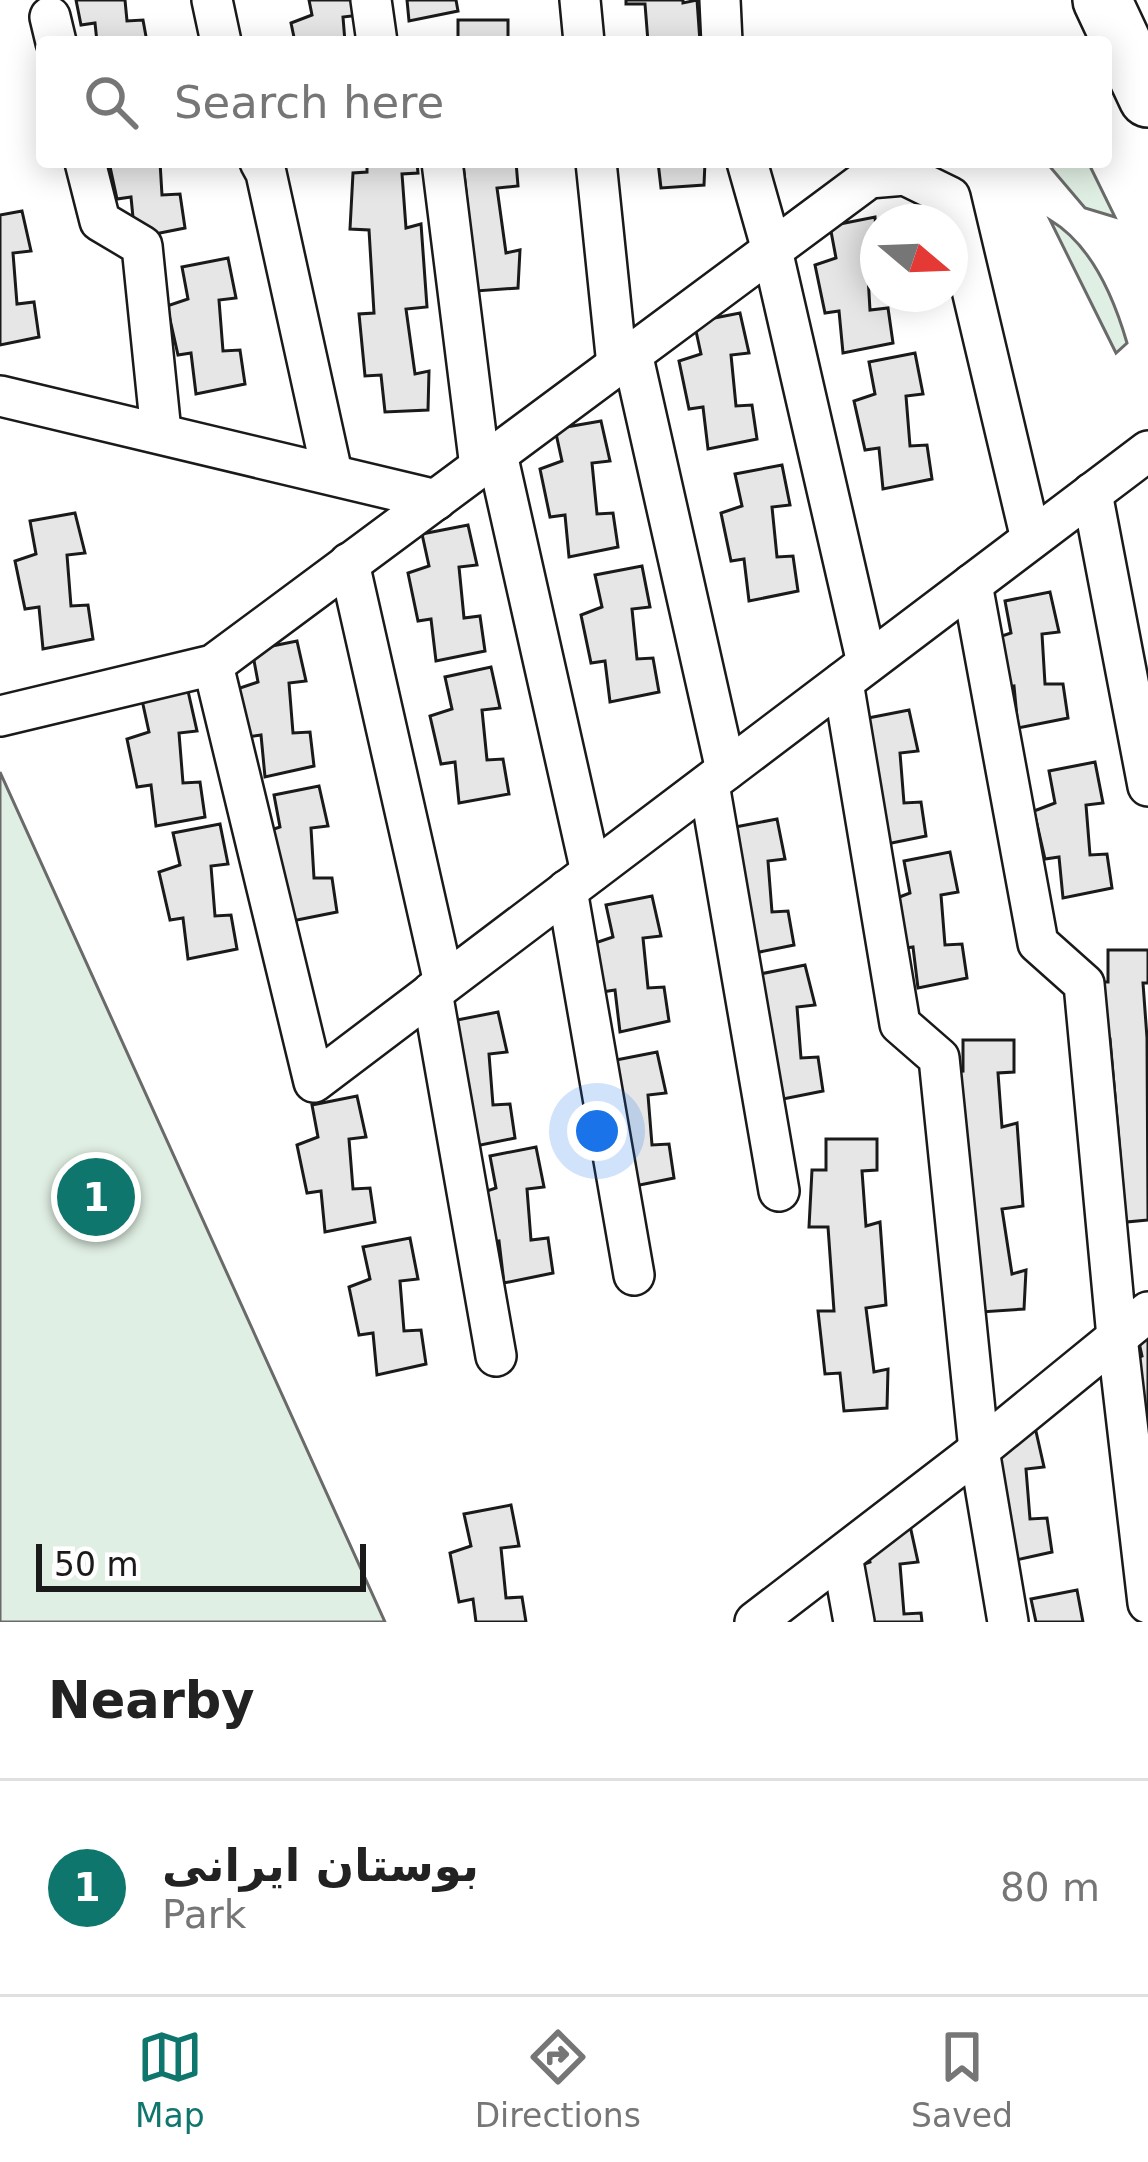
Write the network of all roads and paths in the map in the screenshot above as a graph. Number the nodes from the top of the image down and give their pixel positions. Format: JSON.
{"nodes":[{"id":1,"x":212,"y":0,"type":"edge"},
{"id":2,"x":371,"y":0,"type":"edge"},
{"id":3,"x":580,"y":0,"type":"edge"},
{"id":4,"x":720,"y":0,"type":"edge"},
{"id":5,"x":1122,"y":13,"type":"edge"},
{"id":6,"x":220,"y":36,"type":"edge"},
{"id":7,"x":376,"y":36,"type":"edge"},
{"id":8,"x":583,"y":36,"type":"edge"},
{"id":9,"x":722,"y":36,"type":"edge"},
{"id":10,"x":1148,"y":98,"type":"edge"},
{"id":11,"x":87,"y":168,"type":"edge"},
{"id":12,"x":263,"y":168,"type":"edge"},
{"id":13,"x":443,"y":168,"type":"edge"},
{"id":14,"x":597,"y":168,"type":"edge"},
{"id":15,"x":749,"y":168,"type":"edge"},
{"id":16,"x":772,"y":250,"type":"junction"},
{"id":17,"x":625,"y":359,"type":"junction"},
{"id":18,"x":0,"y":396,"type":"edge"},
{"id":19,"x":161,"y":432,"type":"junction"},
{"id":20,"x":1148,"y":451,"type":"edge"},
{"id":21,"x":489,"y":460,"type":"junction"},
{"id":22,"x":332,"y":473,"type":"junction"},
{"id":23,"x":1092,"y":494,"type":"junction"},
{"id":24,"x":436,"y":500,"type":"junction"},
{"id":25,"x":1031,"y":539,"type":"junction"},
{"id":26,"x":350,"y":563,"type":"junction"},
{"id":27,"x":972,"y":584,"type":"junction"},
{"id":28,"x":213,"y":665,"type":"junction"},
{"id":29,"x":855,"y":672,"type":"junction"},
{"id":30,"x":0,"y":716,"type":"edge"},
{"id":31,"x":717,"y":777,"type":"junction"},
{"id":32,"x":1148,"y":786,"type":"edge"},
{"id":33,"x":579,"y":881,"type":"junction"},
{"id":34,"x":438,"y":988,"type":"junction"},
{"id":35,"x":779,"y":1191,"type":"dead end"},
{"id":36,"x":634,"y":1275,"type":"dead end"},
{"id":37,"x":1132,"y":1325,"type":"edge"},
{"id":38,"x":496,"y":1356,"type":"dead end"},
{"id":39,"x":979,"y":1450,"type":"junction"},
{"id":40,"x":842,"y":1556,"type":"junction"},
{"id":41,"x":1148,"y":1603,"type":"edge"},
{"id":42,"x":755,"y":1622,"type":"edge"},
{"id":43,"x":854,"y":1622,"type":"edge"},
{"id":44,"x":1008,"y":1622,"type":"edge"}],
"edges":[{"from":1,"to":6,"type":"street"},
{"from":2,"to":7,"type":"street"},
{"from":3,"to":8,"type":"street"},
{"from":4,"to":9,"type":"street"},
{"from":5,"to":10,"type":"main road"},
{"from":11,"to":19,"type":"street"},
{"from":12,"to":22,"type":"street"},
{"from":13,"to":21,"type":"street"},
{"from":14,"to":17,"type":"street"},
{"from":15,"to":16,"type":"street"},
{"from":16,"to":17,"type":"street"},
{"from":16,"to":25,"type":"street"},
{"from":16,"to":29,"type":"street"},
{"from":17,"to":21,"type":"street"},
{"from":17,"to":31,"type":"street"},
{"from":18,"to":19,"type":"street"},
{"from":19,"to":22,"type":"street"},
{"from":20,"to":23,"type":"street"},
{"from":21,"to":24,"type":"street"},
{"from":21,"to":33,"type":"street"},
{"from":22,"to":24,"type":"street"},
{"from":23,"to":25,"type":"street"},
{"from":23,"to":32,"type":"street"},
{"from":24,"to":26,"type":"street"},
{"from":25,"to":27,"type":"street"},
{"from":26,"to":28,"type":"street"},
{"from":26,"to":34,"type":"street"},
{"from":27,"to":29,"type":"street"},
{"from":27,"to":37,"type":"street"},
{"from":28,"to":30,"type":"street"},
{"from":28,"to":34,"type":"street"},
{"from":29,"to":31,"type":"street"},
{"from":29,"to":39,"type":"street"},
{"from":31,"to":33,"type":"street"},
{"from":31,"to":35,"type":"street"},
{"from":33,"to":34,"type":"street"},
{"from":33,"to":36,"type":"street"},
{"from":34,"to":38,"type":"street"},
{"from":37,"to":39,"type":"street"},
{"from":37,"to":41,"type":"street"},
{"from":39,"to":40,"type":"street"},
{"from":39,"to":44,"type":"street"},
{"from":40,"to":42,"type":"street"},
{"from":40,"to":43,"type":"street"}]}
